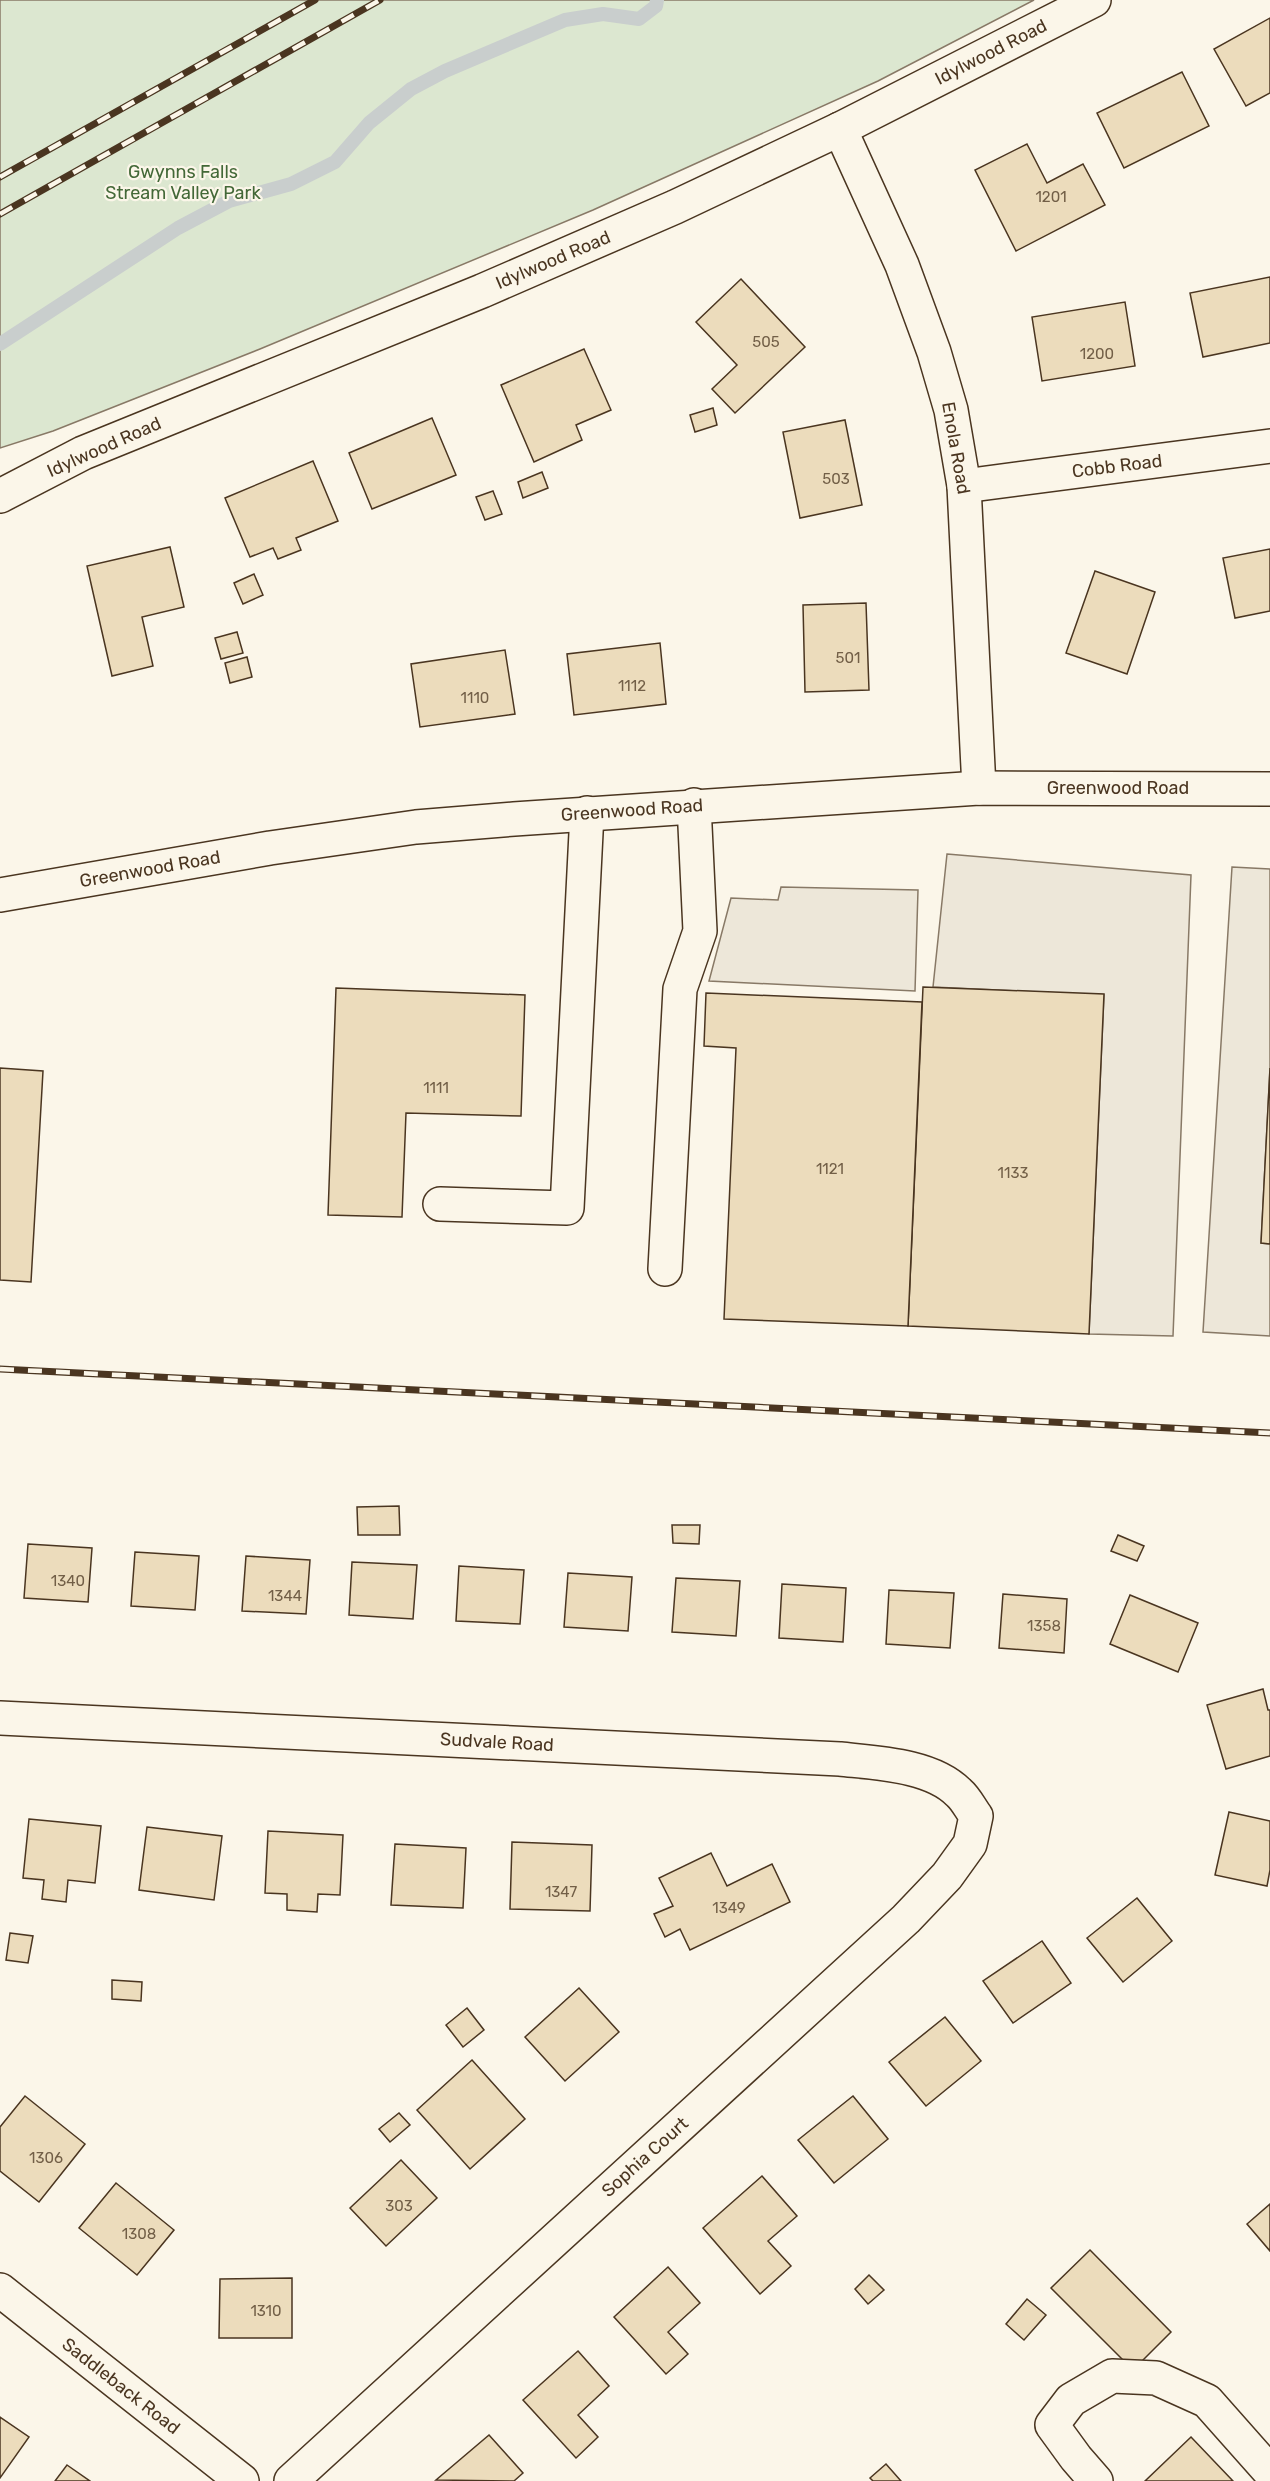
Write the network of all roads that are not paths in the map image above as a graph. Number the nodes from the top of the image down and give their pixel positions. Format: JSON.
{"nodes":[{"id":1,"x":1094,"y":0,"type":"edge"},
{"id":2,"x":840,"y":129,"type":"junction"},
{"id":3,"x":1270,"y":446,"type":"edge"},
{"id":4,"x":964,"y":486,"type":"junction"},
{"id":5,"x":0,"y":496,"type":"edge"},
{"id":6,"x":979,"y":788,"type":"junction"},
{"id":7,"x":1270,"y":789,"type":"edge"},
{"id":8,"x":694,"y":805,"type":"junction"},
{"id":9,"x":587,"y":813,"type":"junction"},
{"id":10,"x":0,"y":895,"type":"edge"},
{"id":11,"x":440,"y":1204,"type":"dead end"},
{"id":12,"x":665,"y":1269,"type":"dead end"},
{"id":13,"x":0,"y":1718,"type":"edge"},
{"id":14,"x":976,"y":1816,"type":"joint"},
{"id":15,"x":0,"y":2290,"type":"edge"},
{"id":16,"x":1270,"y":2472,"type":"edge"},
{"id":17,"x":242,"y":2481,"type":"edge"},
{"id":18,"x":291,"y":2481,"type":"edge"},
{"id":19,"x":1096,"y":2481,"type":"edge"}],
"edges":[{"from":1,"to":2,"type":"street","name":"Idylwood Road"},
{"from":2,"to":4,"type":"street","name":"Enola Road"},
{"from":2,"to":5,"type":"street","name":"Idylwood Road"},
{"from":3,"to":4,"type":"street","name":"Cobb Road"},
{"from":4,"to":6,"type":"street","name":"Enola Road"},
{"from":6,"to":7,"type":"street","name":"Greenwood Road"},
{"from":6,"to":8,"type":"street","name":"Greenwood Road"},
{"from":8,"to":9,"type":"street","name":"Greenwood Road"},
{"from":8,"to":12,"type":"street"},
{"from":9,"to":10,"type":"street","name":"Greenwood Road"},
{"from":9,"to":11,"type":"street"},
{"from":13,"to":14,"type":"street","name":"Sudvale Road"},
{"from":14,"to":18,"type":"street","name":"Sophia Court"},
{"from":15,"to":17,"type":"street","name":"Saddleback Road"},
{"from":16,"to":19,"type":"street"}]}
